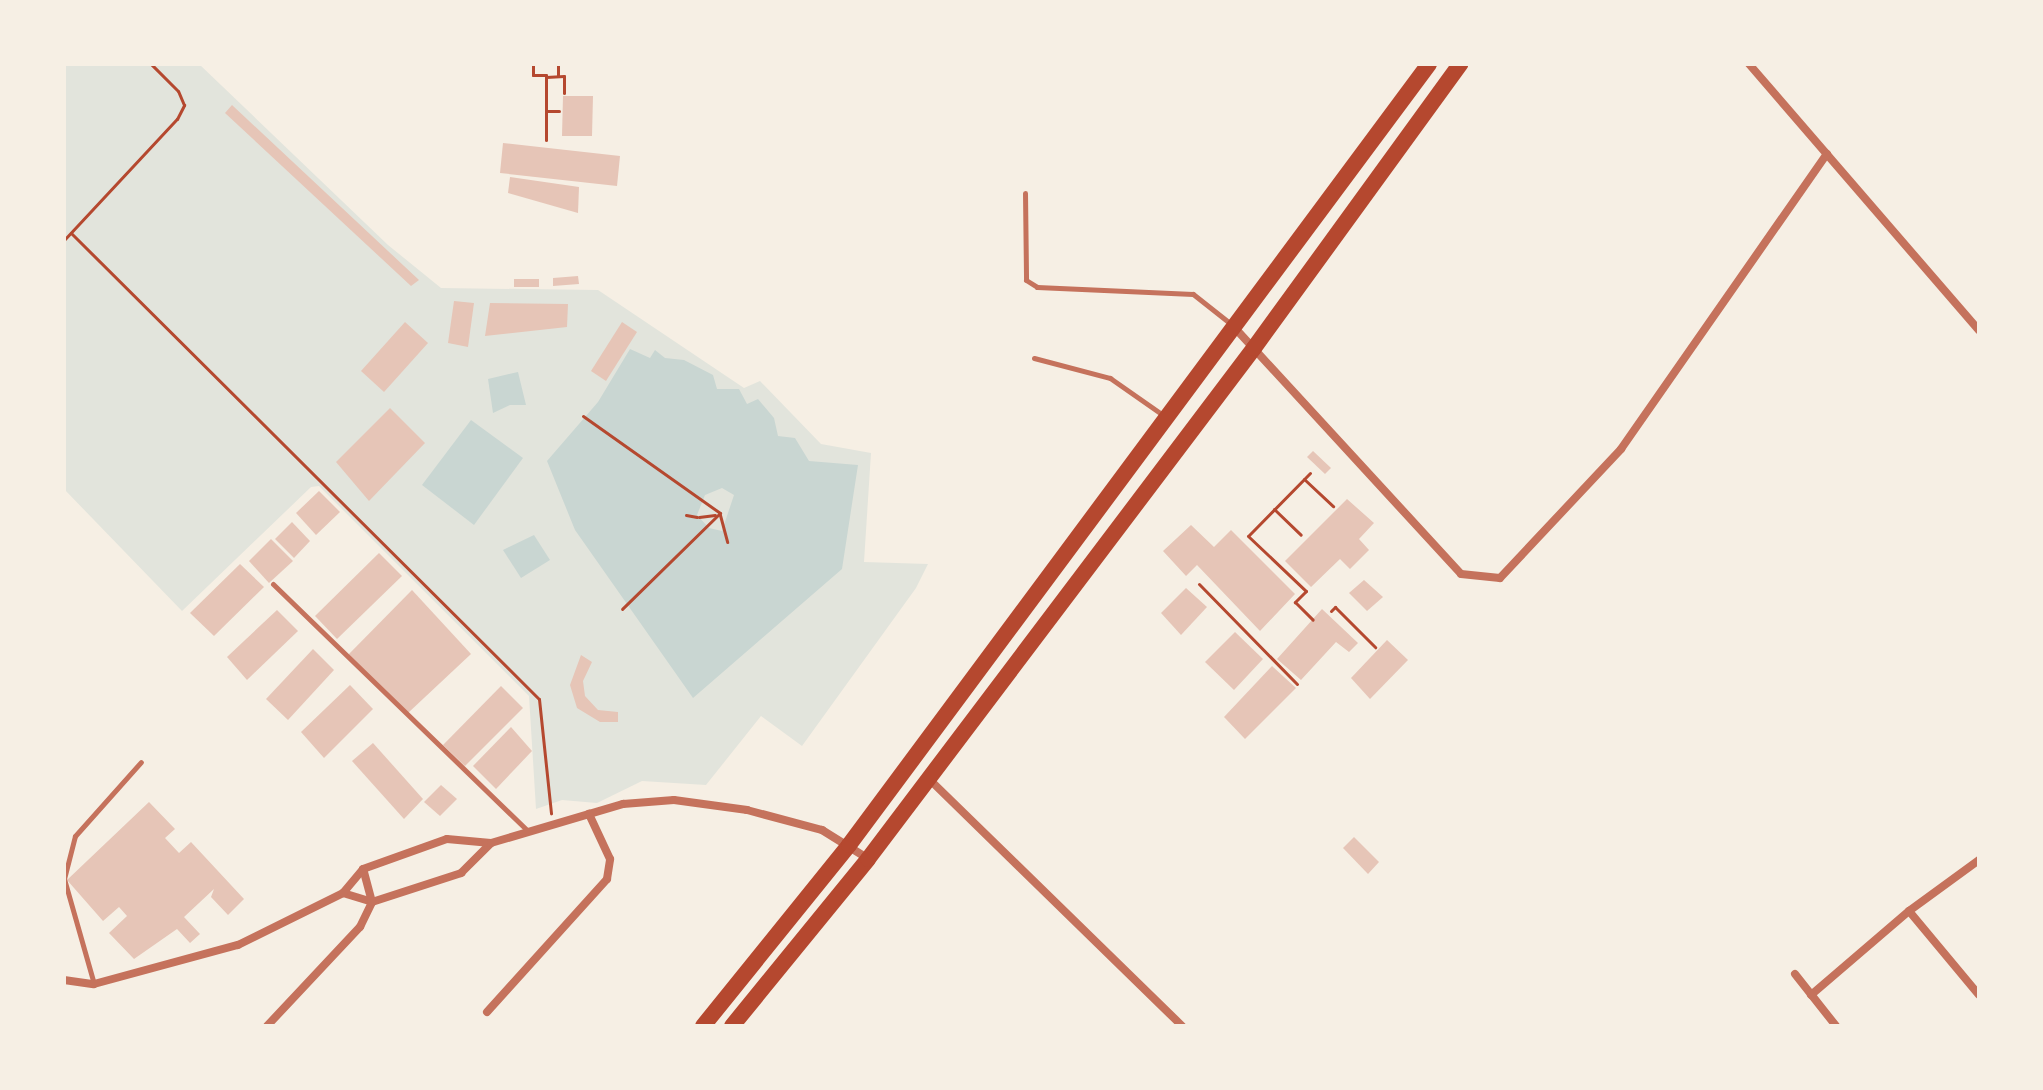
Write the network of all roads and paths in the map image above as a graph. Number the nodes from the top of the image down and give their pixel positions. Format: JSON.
{"nodes":[{"id":1,"x":151,"y":64,"type":"edge"},
{"id":2,"x":533,"y":64,"type":"edge"},
{"id":3,"x":558,"y":64,"type":"edge"},
{"id":4,"x":1429,"y":64,"type":"edge"},
{"id":5,"x":1460,"y":64,"type":"edge"},
{"id":6,"x":1749,"y":64,"type":"edge"},
{"id":7,"x":558,"y":76,"type":"junction"},
{"id":8,"x":546,"y":77,"type":"junction"},
{"id":9,"x":564,"y":93,"type":"dead end"},
{"id":10,"x":546,"y":111,"type":"junction"},
{"id":11,"x":559,"y":111,"type":"dead end"},
{"id":12,"x":546,"y":140,"type":"dead end"},
{"id":13,"x":1827,"y":154,"type":"junction"},
{"id":14,"x":1025,"y":193,"type":"dead end"},
{"id":15,"x":71,"y":233,"type":"junction"},
{"id":16,"x":64,"y":240,"type":"edge"},
{"id":17,"x":1234,"y":327,"type":"junction"},
{"id":18,"x":1979,"y":330,"type":"edge"},
{"id":19,"x":1254,"y":348,"type":"junction"},
{"id":20,"x":1034,"y":358,"type":"dead end"},
{"id":21,"x":1164,"y":415,"type":"junction"},
{"id":22,"x":583,"y":416,"type":"dead end"},
{"id":23,"x":1310,"y":473,"type":"dead end"},
{"id":24,"x":1304,"y":479,"type":"junction"},
{"id":25,"x":1333,"y":506,"type":"dead end"},
{"id":26,"x":1274,"y":509,"type":"junction"},
{"id":27,"x":720,"y":513,"type":"junction"},
{"id":28,"x":686,"y":515,"type":"dead end"},
{"id":29,"x":721,"y":520,"type":"junction"},
{"id":30,"x":1301,"y":535,"type":"dead end"},
{"id":31,"x":727,"y":542,"type":"dead end"},
{"id":32,"x":273,"y":584,"type":"dead end"},
{"id":33,"x":1199,"y":584,"type":"dead end"},
{"id":34,"x":622,"y":609,"type":"dead end"},
{"id":35,"x":1331,"y":611,"type":"dead end"},
{"id":36,"x":1313,"y":620,"type":"dead end"},
{"id":37,"x":1375,"y":647,"type":"dead end"},
{"id":38,"x":1297,"y":684,"type":"dead end"},
{"id":39,"x":141,"y":762,"type":"dead end"},
{"id":40,"x":928,"y":778,"type":"junction"},
{"id":41,"x":589,"y":814,"type":"junction"},
{"id":42,"x":552,"y":825,"type":"junction"},
{"id":43,"x":529,"y":832,"type":"junction"},
{"id":44,"x":491,"y":843,"type":"junction"},
{"id":45,"x":849,"y":845,"type":"junction"},
{"id":46,"x":868,"y":859,"type":"junction"},
{"id":47,"x":1979,"y":860,"type":"edge"},
{"id":48,"x":363,"y":869,"type":"junction"},
{"id":49,"x":343,"y":893,"type":"junction"},
{"id":50,"x":372,"y":902,"type":"junction"},
{"id":51,"x":1909,"y":911,"type":"junction"},
{"id":52,"x":1795,"y":974,"type":"dead end"},
{"id":53,"x":64,"y":980,"type":"edge"},
{"id":54,"x":94,"y":984,"type":"junction"},
{"id":55,"x":1811,"y":995,"type":"junction"},
{"id":56,"x":1979,"y":995,"type":"edge"},
{"id":57,"x":487,"y":1012,"type":"dead end"},
{"id":58,"x":267,"y":1026,"type":"edge"},
{"id":59,"x":703,"y":1026,"type":"edge"},
{"id":60,"x":732,"y":1026,"type":"edge"},
{"id":61,"x":1182,"y":1026,"type":"edge"},
{"id":62,"x":1836,"y":1026,"type":"edge"}],
"edges":[{"from":1,"to":15,"type":"path"},
{"from":2,"to":8,"type":"path"},
{"from":3,"to":7,"type":"path"},
{"from":4,"to":17,"type":"main road"},
{"from":5,"to":19,"type":"main road"},
{"from":6,"to":13,"type":"street"},
{"from":7,"to":8,"type":"path"},
{"from":7,"to":9,"type":"path"},
{"from":8,"to":10,"type":"path"},
{"from":10,"to":11,"type":"path"},
{"from":10,"to":12,"type":"path"},
{"from":13,"to":18,"type":"street"},
{"from":13,"to":19,"type":"street"},
{"from":14,"to":17,"type":"lane"},
{"from":15,"to":16,"type":"path"},
{"from":15,"to":42,"type":"path"},
{"from":17,"to":19,"type":"street"},
{"from":17,"to":21,"type":"main road"},
{"from":19,"to":40,"type":"main road"},
{"from":20,"to":21,"type":"lane"},
{"from":21,"to":45,"type":"main road"},
{"from":22,"to":27,"type":"path"},
{"from":23,"to":24,"type":"path"},
{"from":24,"to":25,"type":"path"},
{"from":24,"to":26,"type":"path"},
{"from":26,"to":30,"type":"path"},
{"from":26,"to":36,"type":"path"},
{"from":27,"to":29,"type":"path"},
{"from":27,"to":34,"type":"path"},
{"from":28,"to":29,"type":"path"},
{"from":29,"to":31,"type":"path"},
{"from":32,"to":43,"type":"lane"},
{"from":33,"to":38,"type":"path"},
{"from":35,"to":37,"type":"path"},
{"from":39,"to":54,"type":"lane"},
{"from":40,"to":46,"type":"main road"},
{"from":40,"to":61,"type":"street"},
{"from":41,"to":42,"type":"street"},
{"from":41,"to":45,"type":"street"},
{"from":41,"to":57,"type":"street"},
{"from":42,"to":43,"type":"street"},
{"from":43,"to":44,"type":"street"},
{"from":44,"to":48,"type":"street"},
{"from":44,"to":50,"type":"street"},
{"from":45,"to":46,"type":"street"},
{"from":45,"to":59,"type":"main road"},
{"from":46,"to":60,"type":"main road"},
{"from":47,"to":51,"type":"street"},
{"from":48,"to":49,"type":"street"},
{"from":48,"to":50,"type":"street"},
{"from":49,"to":50,"type":"street"},
{"from":49,"to":54,"type":"street"},
{"from":50,"to":58,"type":"street"},
{"from":51,"to":55,"type":"street"},
{"from":51,"to":56,"type":"street"},
{"from":52,"to":55,"type":"street"},
{"from":53,"to":54,"type":"street"},
{"from":55,"to":62,"type":"street"}]}
